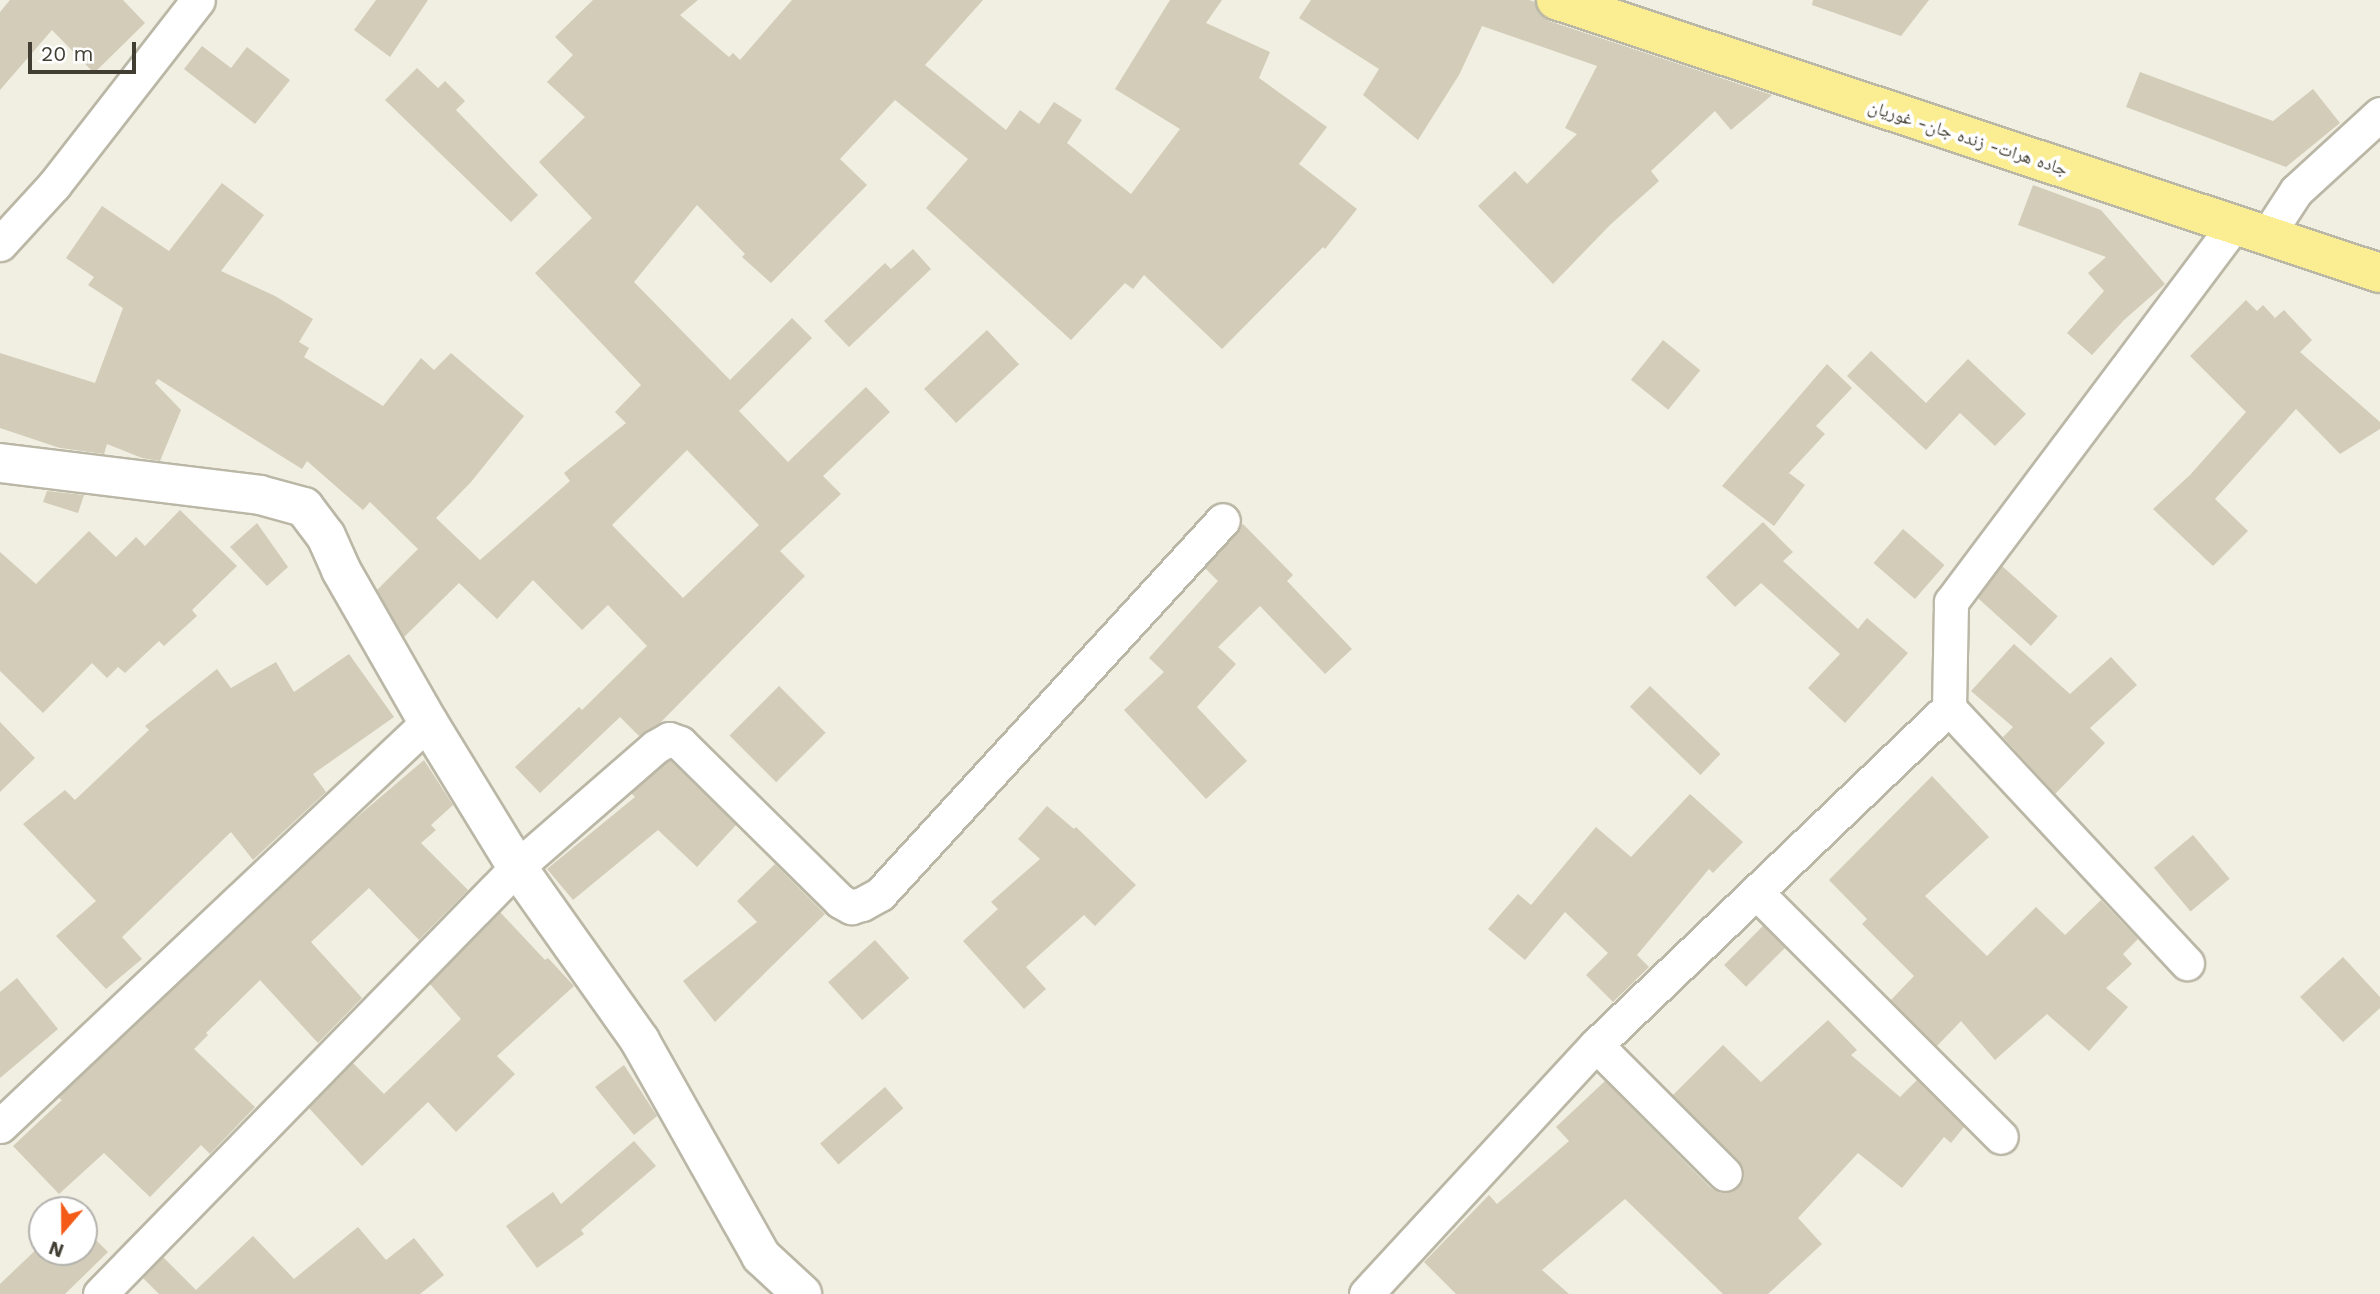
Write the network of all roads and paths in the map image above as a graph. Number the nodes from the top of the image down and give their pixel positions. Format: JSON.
{"nodes":[{"id":1,"x":198,"y":0,"type":"edge"},
{"id":2,"x":1556,"y":0,"type":"edge"},
{"id":3,"x":2380,"y":114,"type":"edge"},
{"id":4,"x":2250,"y":231,"type":"junction"},
{"id":5,"x":0,"y":244,"type":"edge"},
{"id":6,"x":2380,"y":273,"type":"edge"},
{"id":7,"x":0,"y":463,"type":"edge"},
{"id":8,"x":1223,"y":520,"type":"dead end"},
{"id":9,"x":1950,"y":708,"type":"junction"},
{"id":10,"x":428,"y":722,"type":"junction"},
{"id":11,"x":517,"y":867,"type":"junction"},
{"id":12,"x":1756,"y":892,"type":"junction"},
{"id":13,"x":2187,"y":963,"type":"dead end"},
{"id":14,"x":1597,"y":1045,"type":"junction"},
{"id":15,"x":0,"y":1126,"type":"edge"},
{"id":16,"x":2001,"y":1137,"type":"dead end"},
{"id":17,"x":1725,"y":1174,"type":"dead end"},
{"id":18,"x":100,"y":1294,"type":"edge"},
{"id":19,"x":802,"y":1294,"type":"edge"},
{"id":20,"x":1366,"y":1294,"type":"edge"}],
"edges":[{"from":1,"to":5,"type":"street"},
{"from":2,"to":4,"type":"main road","name":"جاده هرات- زنده جان- غوریان"},
{"from":3,"to":4,"type":"street"},
{"from":4,"to":6,"type":"main road","name":"جاده هرات- زنده جان- غوریان"},
{"from":4,"to":9,"type":"street"},
{"from":7,"to":10,"type":"street"},
{"from":8,"to":11,"type":"street"},
{"from":9,"to":12,"type":"street"},
{"from":9,"to":13,"type":"street"},
{"from":10,"to":11,"type":"street"},
{"from":10,"to":15,"type":"street"},
{"from":11,"to":18,"type":"street"},
{"from":11,"to":19,"type":"street"},
{"from":12,"to":14,"type":"street"},
{"from":12,"to":16,"type":"street"},
{"from":14,"to":17,"type":"street"},
{"from":14,"to":20,"type":"street"}]}
